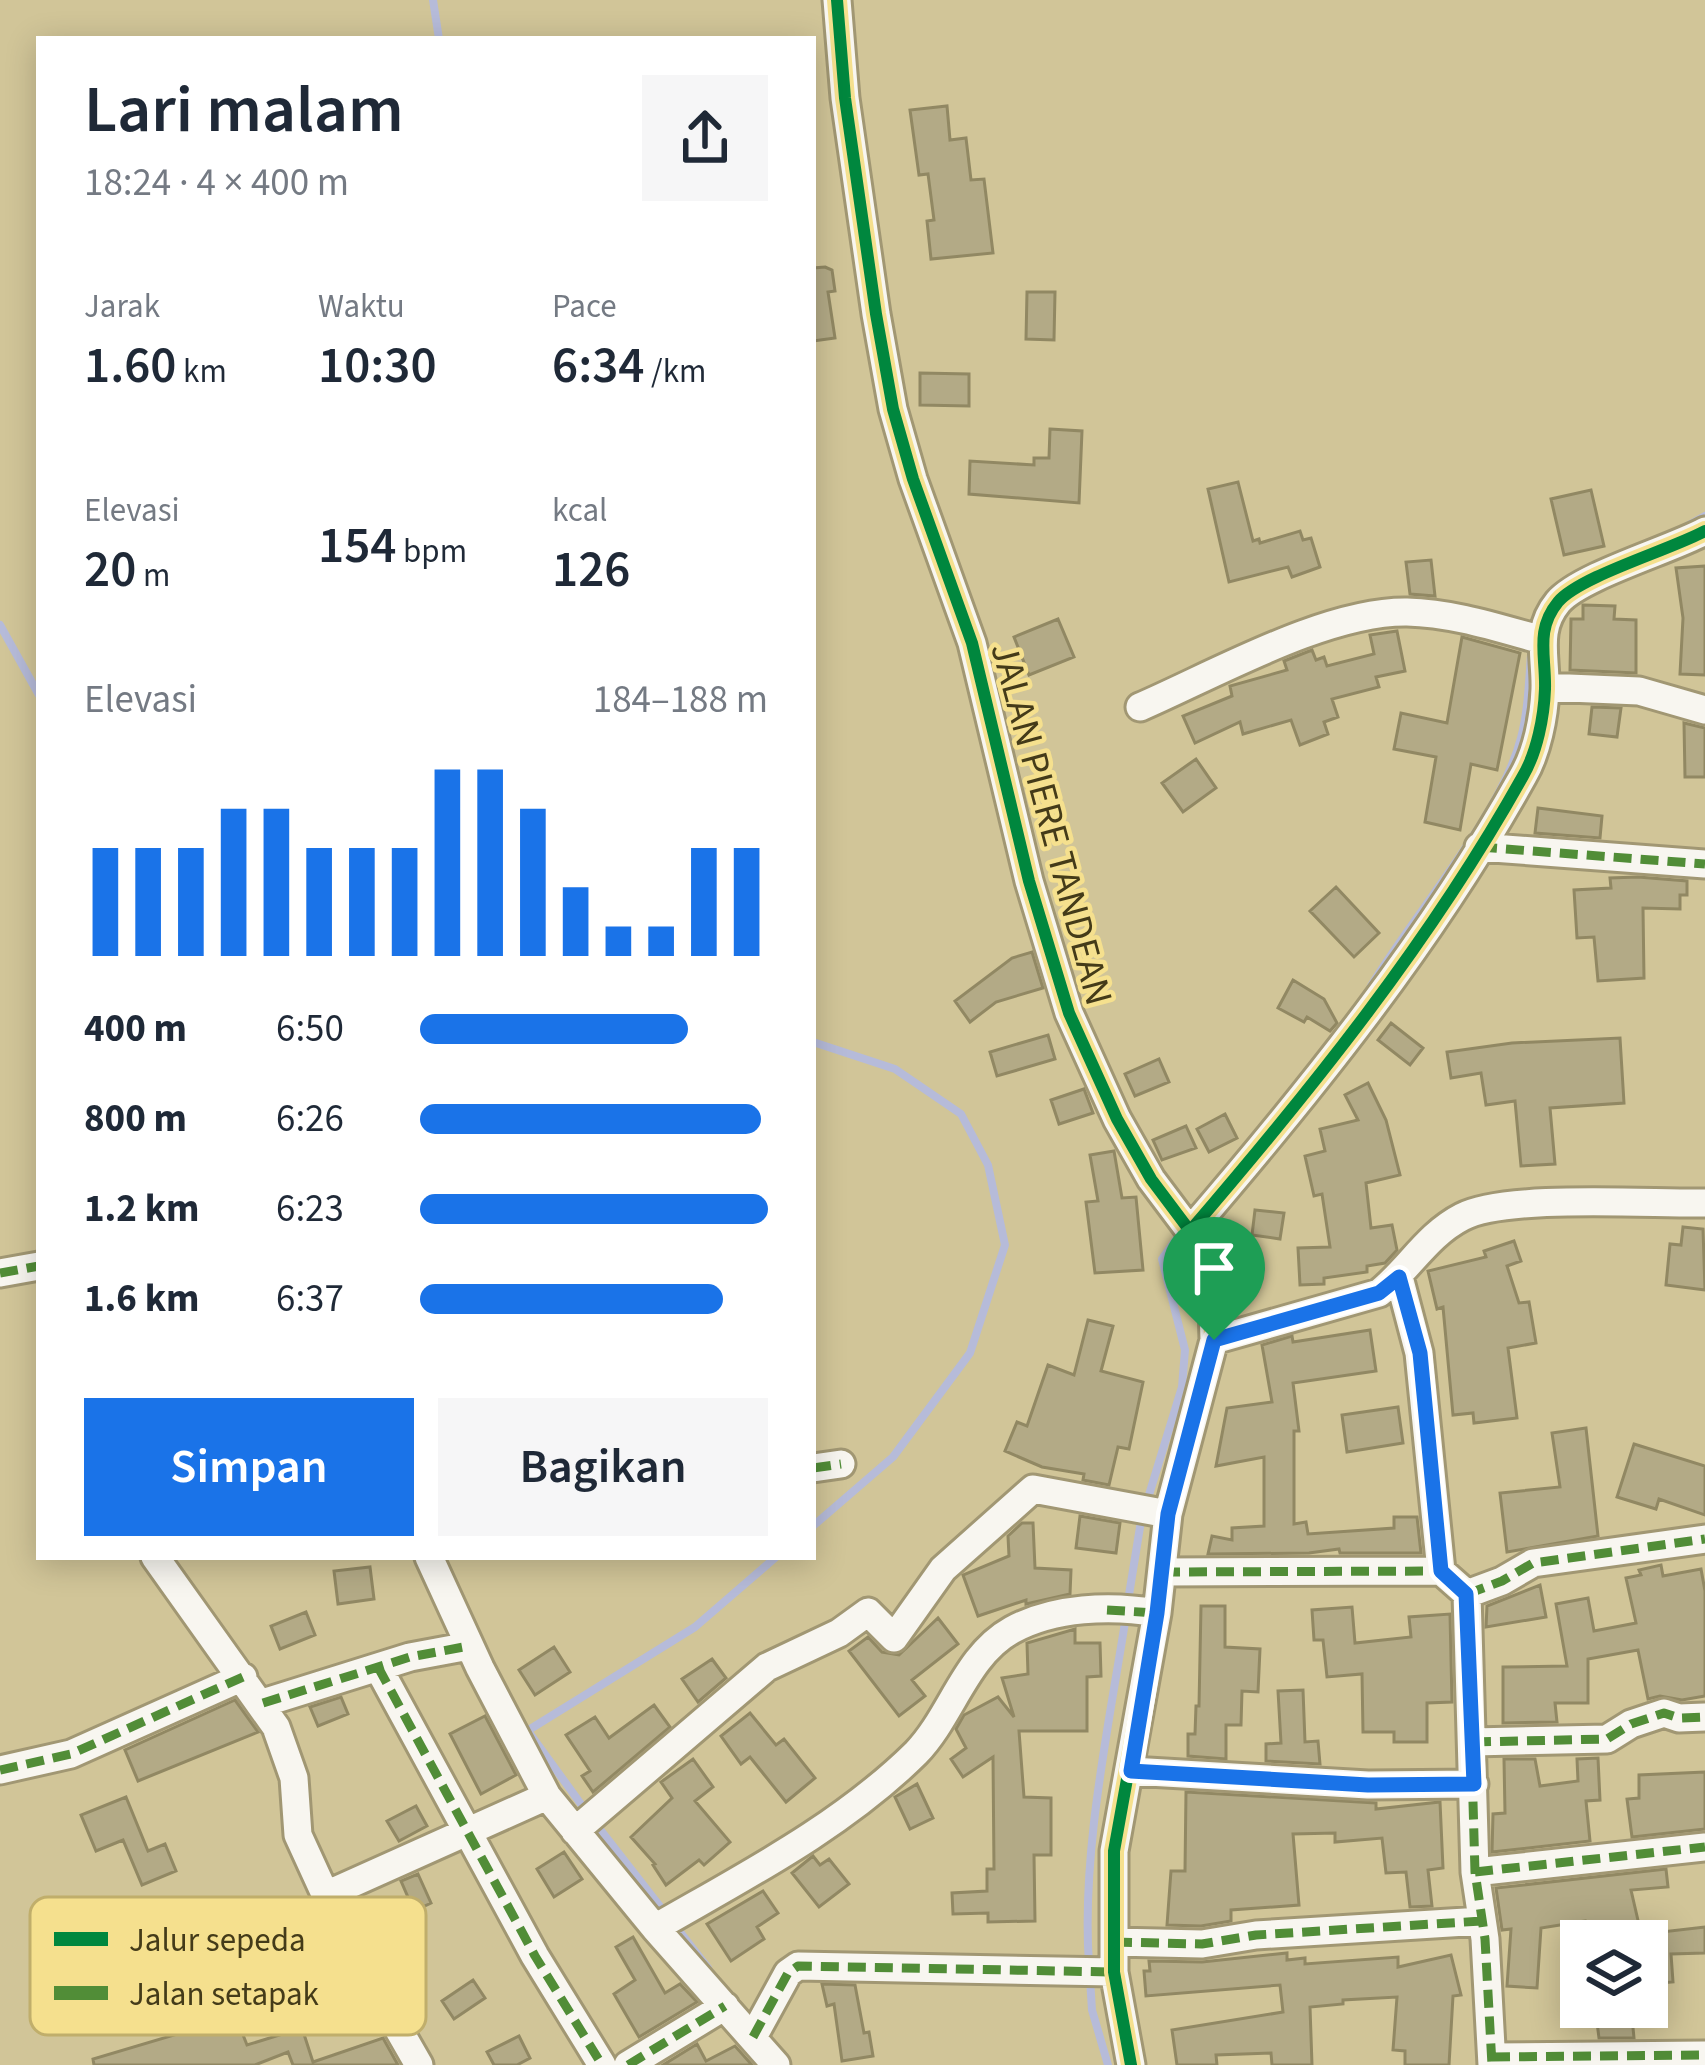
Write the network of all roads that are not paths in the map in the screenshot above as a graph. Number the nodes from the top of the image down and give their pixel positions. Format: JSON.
{"nodes":[{"id":1,"x":837,"y":0,"type":"edge"},
{"id":2,"x":1705,"y":531,"type":"edge"},
{"id":3,"x":1542,"y":640,"type":"junction"},
{"id":4,"x":1545,"y":687,"type":"junction"},
{"id":5,"x":1140,"y":707,"type":"dead end"},
{"id":6,"x":1705,"y":710,"type":"edge"},
{"id":7,"x":1479,"y":847,"type":"junction"},
{"id":8,"x":1705,"y":864,"type":"edge"},
{"id":9,"x":1705,"y":1203,"type":"edge"},
{"id":10,"x":1183,"y":1222,"type":"junction"},
{"id":11,"x":36,"y":1267,"type":"edge"},
{"id":12,"x":0,"y":1273,"type":"edge"},
{"id":13,"x":1399,"y":1277,"type":"junction"},
{"id":14,"x":1214,"y":1340,"type":"junction"},
{"id":15,"x":1168,"y":1514,"type":"junction"},
{"id":16,"x":1705,"y":1539,"type":"edge"},
{"id":17,"x":157,"y":1560,"type":"edge"},
{"id":18,"x":429,"y":1560,"type":"edge"},
{"id":19,"x":1441,"y":1571,"type":"junction"},
{"id":20,"x":1162,"y":1572,"type":"junction"},
{"id":21,"x":1466,"y":1594,"type":"junction"},
{"id":22,"x":1150,"y":1612,"type":"junction"},
{"id":23,"x":469,"y":1646,"type":"junction"},
{"id":24,"x":379,"y":1667,"type":"junction"},
{"id":25,"x":243,"y":1677,"type":"junction"},
{"id":26,"x":262,"y":1703,"type":"junction"},
{"id":27,"x":1705,"y":1717,"type":"edge"},
{"id":28,"x":1473,"y":1742,"type":"junction"},
{"id":29,"x":0,"y":1770,"type":"edge"},
{"id":30,"x":1131,"y":1771,"type":"junction"},
{"id":31,"x":1474,"y":1784,"type":"junction"},
{"id":32,"x":547,"y":1796,"type":"junction"},
{"id":33,"x":468,"y":1831,"type":"junction"},
{"id":34,"x":575,"y":1831,"type":"junction"},
{"id":35,"x":1705,"y":1847,"type":"edge"},
{"id":36,"x":1475,"y":1872,"type":"junction"},
{"id":37,"x":326,"y":1895,"type":"joint"},
{"id":38,"x":1482,"y":1921,"type":"junction"},
{"id":39,"x":655,"y":1928,"type":"junction"},
{"id":40,"x":1114,"y":1942,"type":"junction"},
{"id":41,"x":1097,"y":1972,"type":"junction"},
{"id":42,"x":725,"y":2006,"type":"junction"},
{"id":43,"x":403,"y":2035,"type":"edge"},
{"id":44,"x":753,"y":2037,"type":"junction"},
{"id":45,"x":1705,"y":2055,"type":"edge"},
{"id":46,"x":1492,"y":2061,"type":"edge"},
{"id":47,"x":419,"y":2065,"type":"edge"},
{"id":48,"x":602,"y":2065,"type":"edge"},
{"id":49,"x":628,"y":2065,"type":"edge"},
{"id":50,"x":776,"y":2065,"type":"edge"},
{"id":51,"x":1131,"y":2065,"type":"edge"}],
"edges":[{"from":1,"to":10,"type":"street","name":"JALAN PIERE TANDEAN"},
{"from":2,"to":3,"type":"street"},
{"from":3,"to":4,"type":"street"},
{"from":3,"to":5,"type":"street"},
{"from":4,"to":6,"type":"street"},
{"from":4,"to":7,"type":"street"},
{"from":7,"to":8,"type":"street"},
{"from":7,"to":10,"type":"street"},
{"from":9,"to":13,"type":"street"},
{"from":10,"to":14,"type":"street","name":"JALAN PIERE TANDEAN"},
{"from":11,"to":12,"type":"street"},
{"from":13,"to":14,"type":"street"},
{"from":13,"to":19,"type":"street"},
{"from":14,"to":15,"type":"street","name":"JALAN PIERE TANDEAN"},
{"from":15,"to":20,"type":"street","name":"JALAN PIERE TANDEAN"},
{"from":15,"to":34,"type":"street"},
{"from":16,"to":21,"type":"street"},
{"from":17,"to":25,"type":"street"},
{"from":18,"to":23,"type":"street"},
{"from":19,"to":20,"type":"street"},
{"from":19,"to":21,"type":"street"},
{"from":20,"to":22,"type":"street","name":"JALAN PIERE TANDEAN"},
{"from":21,"to":28,"type":"street"},
{"from":22,"to":30,"type":"street","name":"JALAN PIERE TANDEAN"},
{"from":22,"to":39,"type":"street"},
{"from":23,"to":24,"type":"street"},
{"from":23,"to":32,"type":"street"},
{"from":24,"to":26,"type":"street"},
{"from":24,"to":33,"type":"street"},
{"from":25,"to":26,"type":"street"},
{"from":25,"to":29,"type":"street"},
{"from":26,"to":37,"type":"street"},
{"from":27,"to":28,"type":"street"},
{"from":28,"to":31,"type":"street"},
{"from":30,"to":31,"type":"street"},
{"from":30,"to":40,"type":"street","name":"JALAN PIERE TANDEAN"},
{"from":31,"to":36,"type":"street"},
{"from":32,"to":33,"type":"street"},
{"from":32,"to":34,"type":"street"},
{"from":33,"to":37,"type":"street"},
{"from":33,"to":48,"type":"street"},
{"from":34,"to":39,"type":"street"},
{"from":35,"to":36,"type":"street"},
{"from":36,"to":38,"type":"street"},
{"from":38,"to":40,"type":"street"},
{"from":38,"to":46,"type":"street"},
{"from":39,"to":42,"type":"street"},
{"from":40,"to":41,"type":"street","name":"JALAN PIERE TANDEAN"},
{"from":41,"to":44,"type":"street"},
{"from":41,"to":51,"type":"street","name":"JALAN PIERE TANDEAN"},
{"from":42,"to":44,"type":"street"},
{"from":42,"to":49,"type":"street"},
{"from":43,"to":47,"type":"street"},
{"from":44,"to":50,"type":"street"},
{"from":45,"to":46,"type":"street"}]}
